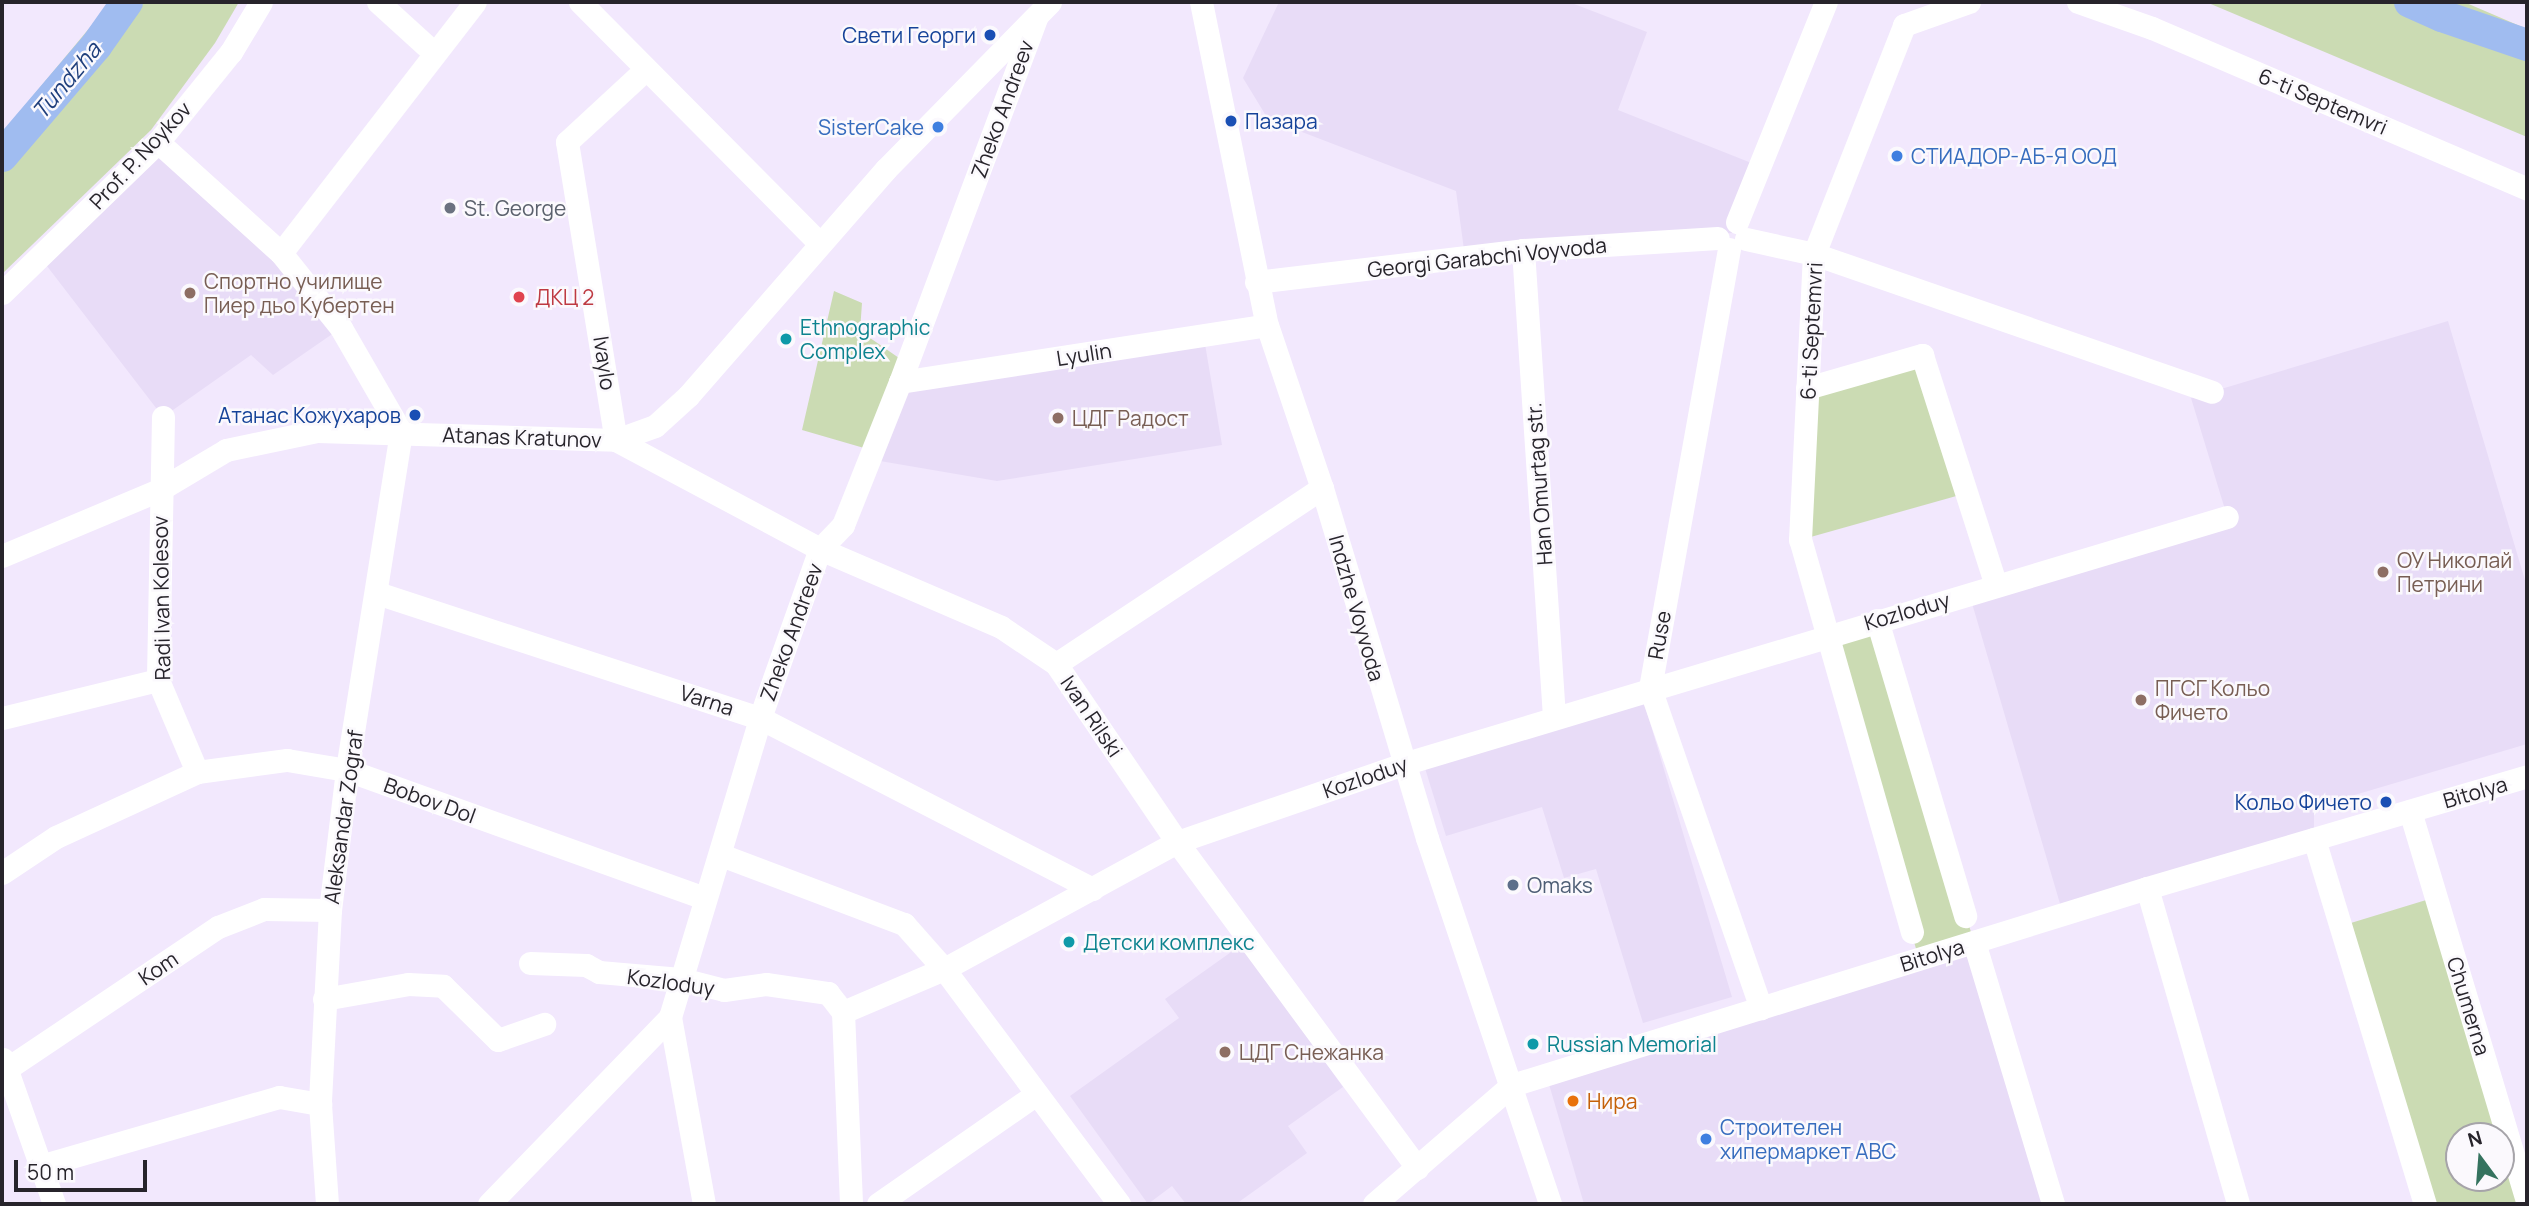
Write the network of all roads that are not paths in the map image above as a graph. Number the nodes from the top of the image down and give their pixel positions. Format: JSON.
{"nodes":[{"id":1,"x":261,"y":2,"type":"edge"},
{"id":2,"x":378,"y":2,"type":"edge"},
{"id":3,"x":475,"y":2,"type":"edge"},
{"id":4,"x":580,"y":2,"type":"edge"},
{"id":5,"x":1201,"y":2,"type":"edge"},
{"id":6,"x":1826,"y":2,"type":"edge"},
{"id":7,"x":1969,"y":2,"type":"edge"},
{"id":8,"x":2078,"y":2,"type":"edge"},
{"id":9,"x":1043,"y":10,"type":"edge"},
{"id":10,"x":433,"y":52,"type":"junction"},
{"id":11,"x":645,"y":70,"type":"junction"},
{"id":12,"x":158,"y":142,"type":"junction"},
{"id":13,"x":2527,"y":189,"type":"edge"},
{"id":14,"x":1732,"y":237,"type":"junction"},
{"id":15,"x":819,"y":243,"type":"junction"},
{"id":16,"x":1523,"y":250,"type":"junction"},
{"id":17,"x":281,"y":253,"type":"junction"},
{"id":18,"x":1814,"y":254,"type":"junction"},
{"id":19,"x":1256,"y":282,"type":"junction"},
{"id":20,"x":2,"y":293,"type":"edge"},
{"id":21,"x":1267,"y":325,"type":"junction"},
{"id":22,"x":900,"y":382,"type":"junction"},
{"id":23,"x":1807,"y":388,"type":"junction"},
{"id":24,"x":2212,"y":392,"type":"dead end"},
{"id":25,"x":163,"y":417,"type":"dead end"},
{"id":26,"x":401,"y":432,"type":"junction"},
{"id":27,"x":616,"y":440,"type":"junction"},
{"id":28,"x":1322,"y":488,"type":"junction"},
{"id":29,"x":159,"y":490,"type":"junction"},
{"id":30,"x":2227,"y":517,"type":"dead end"},
{"id":31,"x":820,"y":549,"type":"junction"},
{"id":32,"x":2,"y":556,"type":"edge"},
{"id":33,"x":1996,"y":585,"type":"junction"},
{"id":34,"x":377,"y":593,"type":"junction"},
{"id":35,"x":1877,"y":620,"type":"junction"},
{"id":36,"x":1825,"y":635,"type":"junction"},
{"id":37,"x":1056,"y":664,"type":"junction"},
{"id":38,"x":158,"y":680,"type":"junction"},
{"id":39,"x":1650,"y":688,"type":"junction"},
{"id":40,"x":2,"y":718,"type":"edge"},
{"id":41,"x":760,"y":718,"type":"junction"},
{"id":42,"x":1554,"y":718,"type":"junction"},
{"id":43,"x":1403,"y":764,"type":"junction"},
{"id":44,"x":347,"y":770,"type":"junction"},
{"id":45,"x":197,"y":772,"type":"junction"},
{"id":46,"x":2527,"y":776,"type":"edge"},
{"id":47,"x":2410,"y":811,"type":"junction"},
{"id":48,"x":2314,"y":839,"type":"junction"},
{"id":49,"x":1177,"y":842,"type":"junction"},
{"id":50,"x":721,"y":855,"type":"junction"},
{"id":51,"x":2,"y":873,"type":"edge"},
{"id":52,"x":2147,"y":888,"type":"junction"},
{"id":53,"x":1093,"y":889,"type":"junction"},
{"id":54,"x":705,"y":898,"type":"junction"},
{"id":55,"x":330,"y":910,"type":"junction"},
{"id":56,"x":1965,"y":916,"type":"dead end"},
{"id":57,"x":1912,"y":932,"type":"dead end"},
{"id":58,"x":1974,"y":942,"type":"junction"},
{"id":59,"x":530,"y":963,"type":"dead end"},
{"id":60,"x":944,"y":969,"type":"junction"},
{"id":61,"x":681,"y":979,"type":"junction"},
{"id":62,"x":324,"y":999,"type":"junction"},
{"id":63,"x":1761,"y":1007,"type":"junction"},
{"id":64,"x":843,"y":1012,"type":"junction"},
{"id":65,"x":670,"y":1017,"type":"junction"},
{"id":66,"x":544,"y":1024,"type":"dead end"},
{"id":67,"x":4,"y":1066,"type":"edge"},
{"id":68,"x":1512,"y":1085,"type":"junction"},
{"id":69,"x":1036,"y":1094,"type":"junction"},
{"id":70,"x":320,"y":1104,"type":"junction"},
{"id":71,"x":40,"y":1166,"type":"junction"},
{"id":72,"x":1417,"y":1168,"type":"junction"},
{"id":73,"x":2527,"y":1201,"type":"edge"},
{"id":74,"x":54,"y":1204,"type":"edge"},
{"id":75,"x":327,"y":1204,"type":"edge"},
{"id":76,"x":489,"y":1204,"type":"edge"},
{"id":77,"x":704,"y":1204,"type":"edge"},
{"id":78,"x":851,"y":1204,"type":"edge"},
{"id":79,"x":878,"y":1204,"type":"edge"},
{"id":80,"x":1118,"y":1204,"type":"edge"},
{"id":81,"x":1374,"y":1204,"type":"edge"},
{"id":82,"x":1550,"y":1204,"type":"edge"},
{"id":83,"x":2053,"y":1204,"type":"edge"},
{"id":84,"x":2238,"y":1204,"type":"edge"},
{"id":85,"x":2425,"y":1204,"type":"edge"}],
"edges":[{"from":1,"to":12,"type":"street","name":"Prof. P. Noykov"},
{"from":2,"to":10,"type":"street"},
{"from":3,"to":10,"type":"street"},
{"from":4,"to":11,"type":"street"},
{"from":5,"to":19,"type":"street","name":"Indzhe Voyvoda"},
{"from":6,"to":14,"type":"street","name":"Ruse"},
{"from":7,"to":18,"type":"street","name":"6-ti Septemvri"},
{"from":8,"to":13,"type":"street","name":"6-ti Septemvri"},
{"from":9,"to":15,"type":"street","name":"Atanas Kratunov"},
{"from":9,"to":22,"type":"street","name":"Zheko Andreev"},
{"from":10,"to":17,"type":"street"},
{"from":11,"to":15,"type":"street"},
{"from":11,"to":27,"type":"street","name":"Ivaylo"},
{"from":12,"to":17,"type":"street"},
{"from":12,"to":20,"type":"street","name":"Prof. P. Noykov"},
{"from":14,"to":16,"type":"street","name":"Georgi Garabchi Voyvoda"},
{"from":14,"to":18,"type":"street","name":"Georgi Garabchi Voyvoda"},
{"from":14,"to":39,"type":"street","name":"Ruse"},
{"from":15,"to":27,"type":"street","name":"Atanas Kratunov"},
{"from":16,"to":19,"type":"street","name":"Georgi Garabchi Voyvoda"},
{"from":16,"to":42,"type":"street","name":"Han Omurtag str."},
{"from":17,"to":26,"type":"street"},
{"from":18,"to":23,"type":"street","name":"6-ti Septemvri"},
{"from":18,"to":24,"type":"street","name":"Georgi Garabchi Voyvoda"},
{"from":19,"to":21,"type":"street","name":"Indzhe Voyvoda"},
{"from":21,"to":22,"type":"street","name":"Lyulin"},
{"from":21,"to":28,"type":"street","name":"Indzhe Voyvoda"},
{"from":22,"to":31,"type":"street","name":"Zheko Andreev"},
{"from":23,"to":33,"type":"street"},
{"from":23,"to":36,"type":"street","name":"6-ti Septemvri"},
{"from":25,"to":29,"type":"street","name":"Radi Ivan Kolesov"},
{"from":26,"to":27,"type":"street","name":"Atanas Kratunov"},
{"from":26,"to":29,"type":"street","name":"Atanas Kratunov"},
{"from":26,"to":34,"type":"street","name":"Aleksandar Zograf"},
{"from":27,"to":31,"type":"street","name":"Ivan Rilski"},
{"from":28,"to":37,"type":"street"},
{"from":28,"to":43,"type":"street","name":"Indzhe Voyvoda"},
{"from":29,"to":32,"type":"street","name":"Atanas Kratunov"},
{"from":29,"to":38,"type":"street","name":"Radi Ivan Kolesov"},
{"from":30,"to":33,"type":"street","name":"Kozloduy"},
{"from":31,"to":37,"type":"street","name":"Ivan Rilski"},
{"from":31,"to":41,"type":"street","name":"Zheko Andreev"},
{"from":33,"to":35,"type":"street","name":"Kozloduy"},
{"from":34,"to":41,"type":"street","name":"Varna"},
{"from":34,"to":44,"type":"street","name":"Aleksandar Zograf"},
{"from":35,"to":36,"type":"street","name":"Kozloduy"},
{"from":35,"to":56,"type":"street"},
{"from":36,"to":39,"type":"street","name":"Kozloduy"},
{"from":36,"to":57,"type":"street","name":"6-ti Septemvri"},
{"from":37,"to":49,"type":"street","name":"Ivan Rilski"},
{"from":38,"to":40,"type":"street"},
{"from":38,"to":45,"type":"street","name":"Radi Ivan Kolesov"},
{"from":39,"to":42,"type":"street","name":"Kozloduy"},
{"from":39,"to":63,"type":"street","name":"Ruse"},
{"from":41,"to":50,"type":"street","name":"Zheko Andreev"},
{"from":41,"to":53,"type":"street","name":"Varna"},
{"from":42,"to":43,"type":"street","name":"Kozloduy"},
{"from":43,"to":49,"type":"street","name":"Kozloduy"},
{"from":43,"to":68,"type":"street","name":"Indzhe Voyvoda"},
{"from":44,"to":45,"type":"street","name":"Bobov Dol"},
{"from":44,"to":54,"type":"street","name":"Bobov Dol"},
{"from":44,"to":55,"type":"street","name":"Aleksandar Zograf"},
{"from":45,"to":51,"type":"street","name":"Bobov Dol"},
{"from":46,"to":47,"type":"street","name":"Bitolya"},
{"from":47,"to":48,"type":"street","name":"Bitolya"},
{"from":47,"to":73,"type":"street","name":"Chumerna"},
{"from":48,"to":52,"type":"street","name":"Bitolya"},
{"from":48,"to":85,"type":"street"},
{"from":49,"to":53,"type":"street","name":"Kozloduy"},
{"from":49,"to":72,"type":"street","name":"Ivan Rilski"},
{"from":50,"to":54,"type":"street","name":"Zheko Andreev"},
{"from":50,"to":60,"type":"street"},
{"from":52,"to":58,"type":"street","name":"Bitolya"},
{"from":52,"to":84,"type":"street"},
{"from":53,"to":60,"type":"street","name":"Kozloduy"},
{"from":54,"to":61,"type":"street","name":"Zheko Andreev"},
{"from":55,"to":62,"type":"street","name":"Aleksandar Zograf"},
{"from":55,"to":67,"type":"street","name":"Kom"},
{"from":58,"to":63,"type":"street","name":"Bitolya"},
{"from":58,"to":83,"type":"street"},
{"from":59,"to":61,"type":"street","name":"Kozloduy"},
{"from":60,"to":64,"type":"street","name":"Kozloduy"},
{"from":60,"to":69,"type":"street"},
{"from":61,"to":64,"type":"street","name":"Kozloduy"},
{"from":61,"to":65,"type":"street","name":"Zheko Andreev"},
{"from":62,"to":66,"type":"street"},
{"from":62,"to":70,"type":"street","name":"Aleksandar Zograf"},
{"from":63,"to":68,"type":"street","name":"Bitolya"},
{"from":64,"to":78,"type":"street"},
{"from":65,"to":76,"type":"street","name":"Zheko Andreev"},
{"from":65,"to":77,"type":"street"},
{"from":67,"to":71,"type":"street"},
{"from":68,"to":72,"type":"street","name":"Bitolya"},
{"from":68,"to":82,"type":"street","name":"Indzhe Voyvoda"},
{"from":69,"to":79,"type":"street"},
{"from":69,"to":80,"type":"street"},
{"from":70,"to":71,"type":"street"},
{"from":70,"to":75,"type":"street","name":"Aleksandar Zograf"},
{"from":71,"to":74,"type":"street"},
{"from":72,"to":81,"type":"street","name":"Bitolya"}]}
